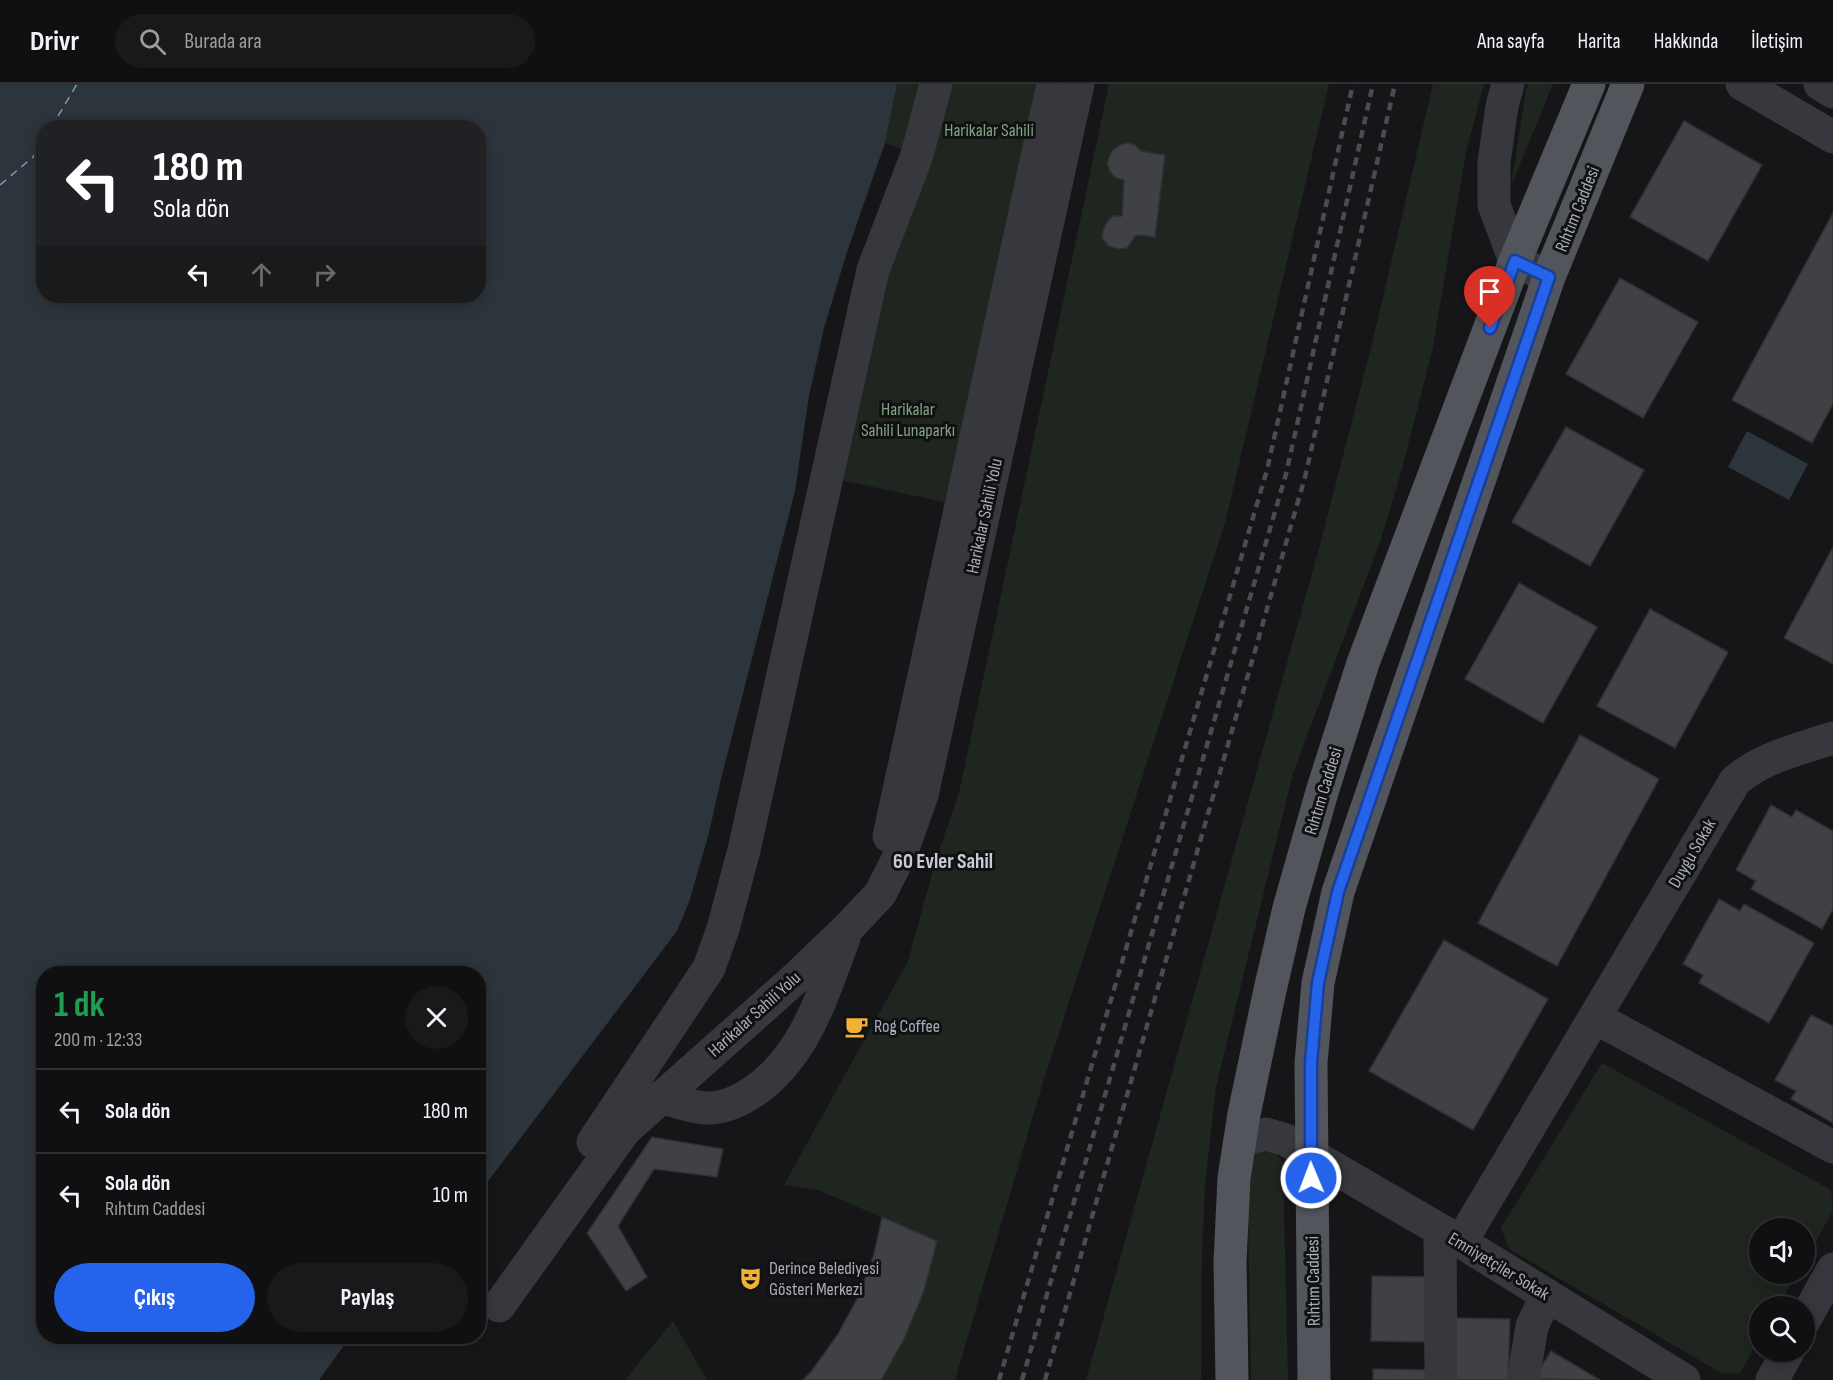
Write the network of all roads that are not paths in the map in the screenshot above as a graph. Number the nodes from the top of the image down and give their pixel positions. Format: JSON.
{"nodes":[{"id":1,"x":936,"y":84,"type":"edge"},
{"id":2,"x":1053,"y":84,"type":"edge"},
{"id":3,"x":1078,"y":84,"type":"edge"},
{"id":4,"x":1508,"y":84,"type":"edge"},
{"id":5,"x":1589,"y":84,"type":"edge"},
{"id":6,"x":1628,"y":84,"type":"edge"},
{"id":7,"x":1742,"y":84,"type":"edge"},
{"id":8,"x":1820,"y":84,"type":"edge"},
{"id":9,"x":1833,"y":92,"type":"edge"},
{"id":10,"x":1833,"y":138,"type":"edge"},
{"id":11,"x":1515,"y":261,"type":"junction"},
{"id":12,"x":1549,"y":277,"type":"junction"},
{"id":13,"x":1833,"y":738,"type":"edge"},
{"id":14,"x":847,"y":929,"type":"junction"},
{"id":15,"x":1596,"y":1018,"type":"junction"},
{"id":16,"x":660,"y":1097,"type":"junction"},
{"id":17,"x":1240,"y":1140,"type":"junction"},
{"id":18,"x":1833,"y":1147,"type":"edge"},
{"id":19,"x":1311,"y":1156,"type":"junction"},
{"id":20,"x":590,"y":1165,"type":"junction"},
{"id":21,"x":1450,"y":1236,"type":"junction"},
{"id":22,"x":1833,"y":1269,"type":"edge"},
{"id":23,"x":1547,"y":1296,"type":"junction"},
{"id":24,"x":1815,"y":1301,"type":"edge"},
{"id":25,"x":499,"y":1306,"type":"dead end"},
{"id":26,"x":1782,"y":1362,"type":"edge"},
{"id":27,"x":1667,"y":1376,"type":"edge"},
{"id":28,"x":1232,"y":1380,"type":"edge"},
{"id":29,"x":1314,"y":1380,"type":"edge"},
{"id":30,"x":1440,"y":1380,"type":"edge"},
{"id":31,"x":1523,"y":1380,"type":"edge"},
{"id":32,"x":1772,"y":1380,"type":"edge"}],
"edges":[{"from":1,"to":20,"type":"street"},
{"from":2,"to":14,"type":"street","name":"Harikalar Sahili Yolu"},
{"from":3,"to":14,"type":"street","name":"Harikalar Sahili Yolu"},
{"from":4,"to":11,"type":"street"},
{"from":5,"to":11,"type":"main road","name":"Rıhtım Caddesi"},
{"from":6,"to":12,"type":"main road","name":"Rıhtım Caddesi"},
{"from":7,"to":10,"type":"street"},
{"from":8,"to":9,"type":"street"},
{"from":11,"to":12,"type":"street"},
{"from":11,"to":17,"type":"main road","name":"Rıhtım Caddesi"},
{"from":12,"to":19,"type":"main road","name":"Rıhtım Caddesi"},
{"from":13,"to":15,"type":"street","name":"Duygu Sokak"},
{"from":14,"to":16,"type":"street","name":"Harikalar Sahili Yolu"},
{"from":14,"to":16,"type":"street","name":"Harikalar Sahili Yolu"},
{"from":15,"to":18,"type":"street"},
{"from":15,"to":21,"type":"street","name":"Duygu Sokak"},
{"from":16,"to":20,"type":"street","name":"Harikalar Sahili Yolu"},
{"from":17,"to":19,"type":"street","name":"Emniyetçiler Sokak"},
{"from":17,"to":28,"type":"main road","name":"Rıhtım Caddesi"},
{"from":19,"to":21,"type":"street","name":"Emniyetçiler Sokak"},
{"from":19,"to":29,"type":"main road","name":"Rıhtım Caddesi"},
{"from":20,"to":25,"type":"street"},
{"from":21,"to":23,"type":"street","name":"Emniyetçiler Sokak"},
{"from":21,"to":30,"type":"street"},
{"from":22,"to":24,"type":"street"},
{"from":23,"to":27,"type":"street","name":"Emniyetçiler Sokak"},
{"from":23,"to":31,"type":"street"},
{"from":26,"to":32,"type":"street"}]}
